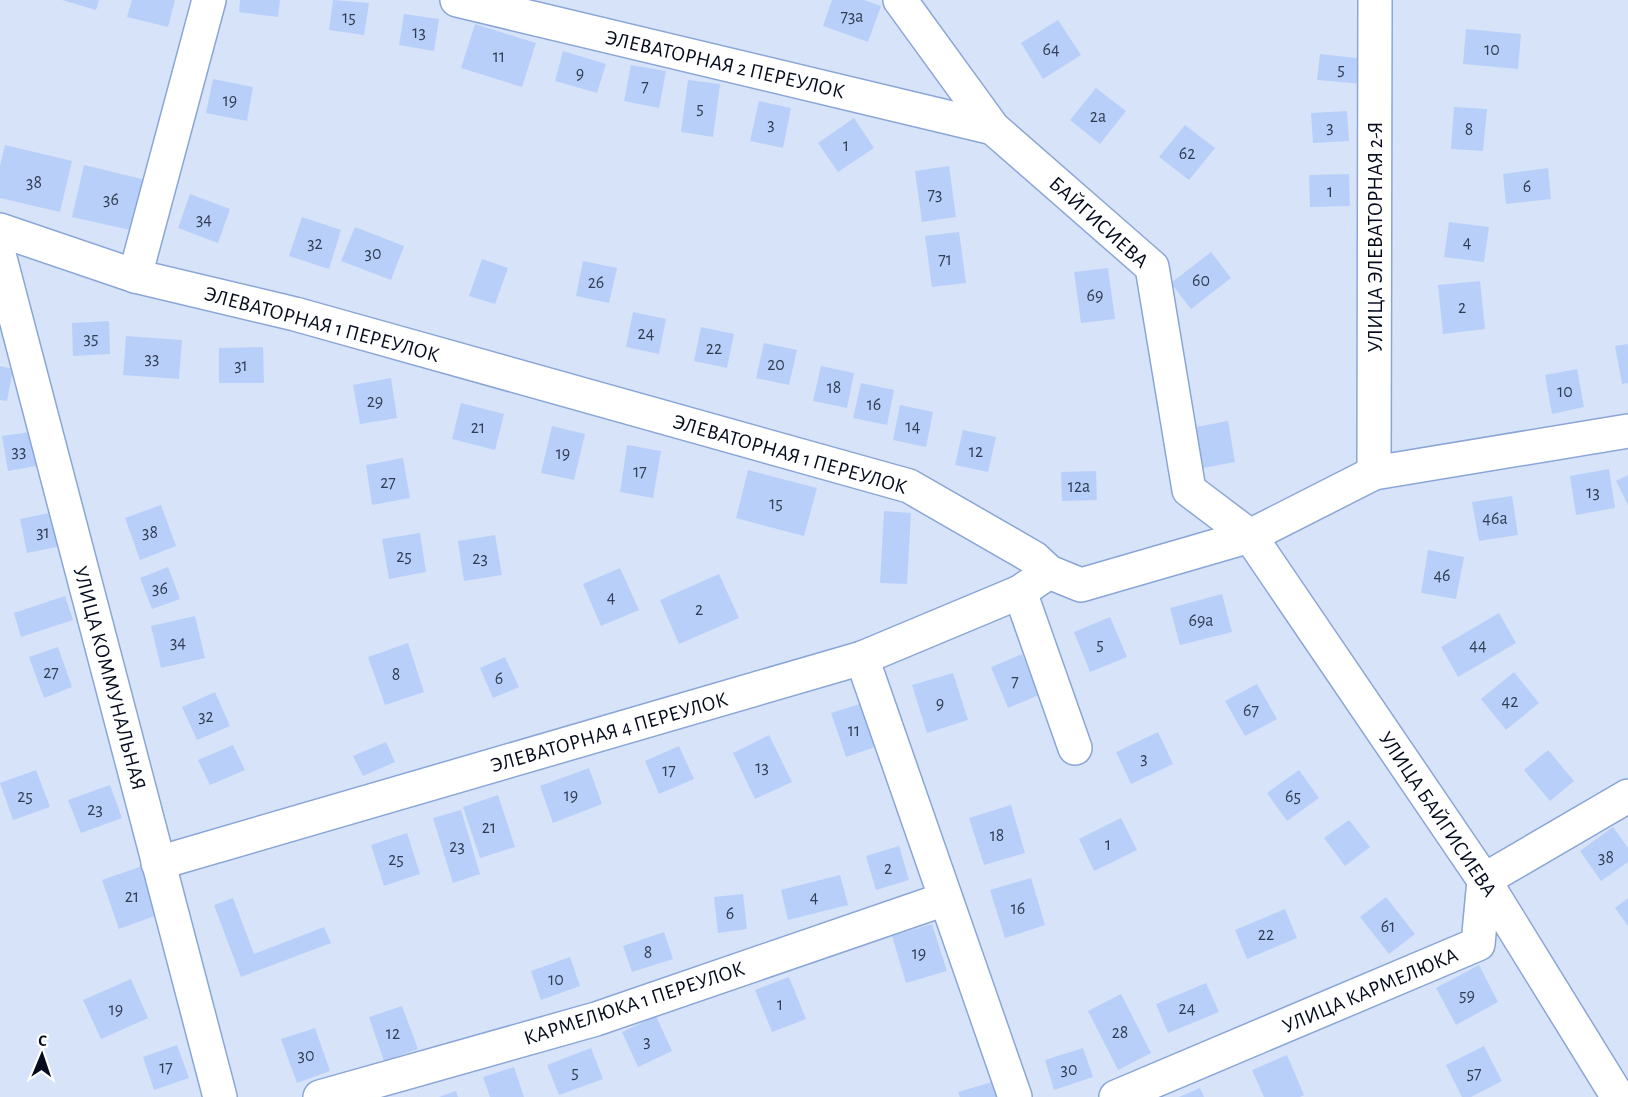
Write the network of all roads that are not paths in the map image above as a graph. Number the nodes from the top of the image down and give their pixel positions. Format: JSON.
{"nodes":[{"id":1,"x":209,"y":0,"type":"edge"},
{"id":2,"x":457,"y":0,"type":"edge"},
{"id":3,"x":900,"y":0,"type":"edge"},
{"id":4,"x":1375,"y":0,"type":"edge"},
{"id":5,"x":993,"y":128,"type":"junction"},
{"id":6,"x":0,"y":230,"type":"edge"},
{"id":7,"x":0,"y":258,"type":"edge"},
{"id":8,"x":135,"y":276,"type":"junction"},
{"id":9,"x":1628,"y":431,"type":"edge"},
{"id":10,"x":1374,"y":473,"type":"junction"},
{"id":11,"x":1250,"y":536,"type":"junction"},
{"id":12,"x":1049,"y":572,"type":"junction"},
{"id":13,"x":1020,"y":592,"type":"junction"},
{"id":14,"x":862,"y":658,"type":"junction"},
{"id":15,"x":1075,"y":748,"type":"dead end"},
{"id":16,"x":1628,"y":796,"type":"edge"},
{"id":17,"x":158,"y":863,"type":"junction"},
{"id":18,"x":1484,"y":880,"type":"junction"},
{"id":19,"x":945,"y":899,"type":"junction"},
{"id":20,"x":220,"y":1097,"type":"edge"},
{"id":21,"x":320,"y":1097,"type":"edge"},
{"id":22,"x":1015,"y":1097,"type":"edge"},
{"id":23,"x":1116,"y":1097,"type":"edge"},
{"id":24,"x":1618,"y":1097,"type":"edge"}],
"edges":[{"from":1,"to":8,"type":"street"},
{"from":2,"to":5,"type":"street","name":"ЭЛЕВАТОРНАЯ 2 ПЕРЕУЛОК"},
{"from":3,"to":5,"type":"street","name":"БАЙГИСИЕВА"},
{"from":4,"to":10,"type":"street","name":"УЛИЦА ЭЛЕВАТОРНАЯ 2-Я"},
{"from":5,"to":11,"type":"street","name":"БАЙГИСИЕВА"},
{"from":6,"to":8,"type":"street","name":"ЭЛЕВАТОРНАЯ 1 ПЕРЕУЛОК"},
{"from":7,"to":17,"type":"street","name":"УЛИЦА КОММУНАЛЬНАЯ"},
{"from":8,"to":12,"type":"street","name":"ЭЛЕВАТОРНАЯ 1 ПЕРЕУЛОК"},
{"from":9,"to":10,"type":"street","name":"ЭЛЕВАТОРНАЯ 1 ПЕРЕУЛОК"},
{"from":10,"to":11,"type":"street","name":"ЭЛЕВАТОРНАЯ 1 ПЕРЕУЛОК"},
{"from":11,"to":12,"type":"street","name":"ЭЛЕВАТОРНАЯ 1 ПЕРЕУЛОК"},
{"from":11,"to":18,"type":"street","name":"УЛИЦА БАЙГИСИЕВА"},
{"from":12,"to":13,"type":"street","name":"ЭЛЕВАТОРНАЯ 4 ПЕРЕУЛОК"},
{"from":13,"to":14,"type":"street","name":"ЭЛЕВАТОРНАЯ 4 ПЕРЕУЛОК"},
{"from":13,"to":15,"type":"street"},
{"from":14,"to":17,"type":"street","name":"ЭЛЕВАТОРНАЯ 4 ПЕРЕУЛОК"},
{"from":14,"to":19,"type":"street"},
{"from":16,"to":18,"type":"street"},
{"from":17,"to":20,"type":"street","name":"УЛИЦА КОММУНАЛЬНАЯ"},
{"from":18,"to":23,"type":"street","name":"УЛИЦА КАРМЕЛЮКА"},
{"from":18,"to":24,"type":"street","name":"УЛИЦА БАЙГИСИЕВА"},
{"from":19,"to":21,"type":"street","name":"КАРМЕЛЮКА 1 ПЕРЕУЛОК"},
{"from":19,"to":22,"type":"street"}]}
